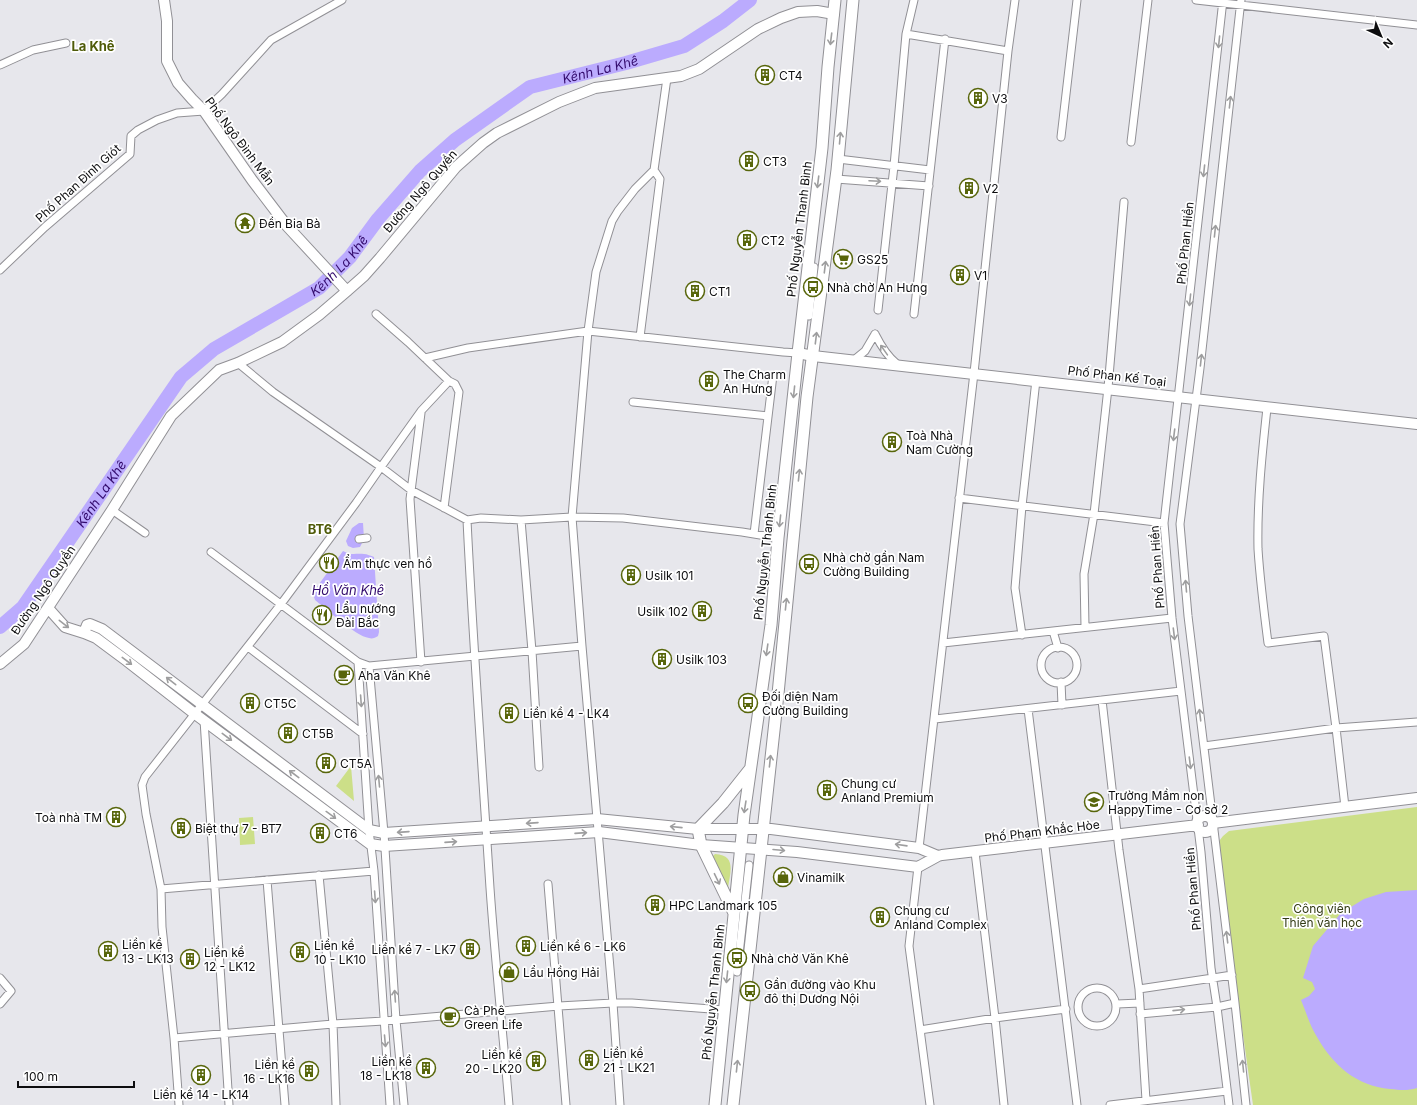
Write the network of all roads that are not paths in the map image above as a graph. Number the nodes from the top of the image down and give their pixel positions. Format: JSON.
{"nodes":[{"id":1,"x":164,"y":0,"type":"edge"},
{"id":2,"x":342,"y":0,"type":"edge"},
{"id":3,"x":835,"y":0,"type":"edge"},
{"id":4,"x":853,"y":0,"type":"edge"},
{"id":5,"x":914,"y":0,"type":"edge"},
{"id":6,"x":1015,"y":0,"type":"edge"},
{"id":7,"x":1077,"y":0,"type":"edge"},
{"id":8,"x":1148,"y":0,"type":"edge"},
{"id":9,"x":1196,"y":0,"type":"edge"},
{"id":10,"x":1223,"y":1,"type":"edge"},
{"id":11,"x":1241,"y":2,"type":"edge"},
{"id":12,"x":834,"y":14,"type":"junction"},
{"id":13,"x":1417,"y":25,"type":"edge"},
{"id":14,"x":906,"y":34,"type":"junction"},
{"id":15,"x":945,"y":39,"type":"junction"},
{"id":16,"x":66,"y":43,"type":"dead end"},
{"id":17,"x":1008,"y":51,"type":"junction"},
{"id":18,"x":0,"y":65,"type":"edge"},
{"id":19,"x":667,"y":78,"type":"junction"},
{"id":20,"x":204,"y":111,"type":"junction"},
{"id":21,"x":1060,"y":137,"type":"dead end"},
{"id":22,"x":1131,"y":142,"type":"dead end"},
{"id":23,"x":838,"y":159,"type":"junction"},
{"id":24,"x":894,"y":166,"type":"junction"},
{"id":25,"x":654,"y":170,"type":"junction"},
{"id":26,"x":930,"y":170,"type":"junction"},
{"id":27,"x":836,"y":179,"type":"junction"},
{"id":28,"x":892,"y":182,"type":"junction"},
{"id":29,"x":929,"y":186,"type":"junction"},
{"id":30,"x":1124,"y":202,"type":"dead end"},
{"id":31,"x":814,"y":267,"type":"dead end"},
{"id":32,"x":0,"y":270,"type":"edge"},
{"id":33,"x":344,"y":288,"type":"junction"},
{"id":34,"x":878,"y":310,"type":"dead end"},
{"id":35,"x":376,"y":314,"type":"dead end"},
{"id":36,"x":914,"y":314,"type":"dead end"},
{"id":37,"x":808,"y":316,"type":"dead end"},
{"id":38,"x":588,"y":331,"type":"junction"},
{"id":39,"x":640,"y":337,"type":"junction"},
{"id":40,"x":798,"y":353,"type":"junction"},
{"id":41,"x":814,"y":356,"type":"junction"},
{"id":42,"x":425,"y":358,"type":"junction"},
{"id":43,"x":854,"y":360,"type":"junction"},
{"id":44,"x":238,"y":364,"type":"junction"},
{"id":45,"x":897,"y":364,"type":"junction"},
{"id":46,"x":974,"y":373,"type":"junction"},
{"id":47,"x":773,"y":375,"type":"dead end"},
{"id":48,"x":1036,"y":380,"type":"junction"},
{"id":49,"x":449,"y":381,"type":"junction"},
{"id":50,"x":1108,"y":388,"type":"junction"},
{"id":51,"x":1179,"y":397,"type":"junction"},
{"id":52,"x":1196,"y":399,"type":"junction"},
{"id":53,"x":634,"y":402,"type":"dead end"},
{"id":54,"x":1267,"y":408,"type":"junction"},
{"id":55,"x":421,"y":411,"type":"junction"},
{"id":56,"x":768,"y":416,"type":"junction"},
{"id":57,"x":1417,"y":424,"type":"edge"},
{"id":58,"x":380,"y":466,"type":"junction"},
{"id":59,"x":411,"y":490,"type":"junction"},
{"id":60,"x":960,"y":498,"type":"junction"},
{"id":61,"x":1022,"y":506,"type":"junction"},
{"id":62,"x":444,"y":508,"type":"junction"},
{"id":63,"x":112,"y":510,"type":"junction"},
{"id":64,"x":1094,"y":514,"type":"junction"},
{"id":65,"x":572,"y":517,"type":"junction"},
{"id":66,"x":467,"y":520,"type":"junction"},
{"id":67,"x":521,"y":520,"type":"junction"},
{"id":68,"x":1164,"y":523,"type":"junction"},
{"id":69,"x":145,"y":534,"type":"dead end"},
{"id":70,"x":754,"y":534,"type":"junction"},
{"id":71,"x":359,"y":538,"type":"dead end"},
{"id":72,"x":367,"y":538,"type":"dead end"},
{"id":73,"x":778,"y":538,"type":"junction"},
{"id":74,"x":211,"y":552,"type":"dead end"},
{"id":75,"x":281,"y":604,"type":"junction"},
{"id":76,"x":48,"y":608,"type":"junction"},
{"id":77,"x":1172,"y":618,"type":"junction"},
{"id":78,"x":1085,"y":627,"type":"junction"},
{"id":79,"x":1054,"y":631,"type":"junction"},
{"id":80,"x":84,"y":632,"type":"junction"},
{"id":81,"x":1022,"y":635,"type":"junction"},
{"id":82,"x":943,"y":643,"type":"junction"},
{"id":83,"x":582,"y":646,"type":"junction"},
{"id":84,"x":248,"y":647,"type":"junction"},
{"id":85,"x":1058,"y":648,"type":"junction"},
{"id":86,"x":532,"y":651,"type":"junction"},
{"id":87,"x":474,"y":657,"type":"junction"},
{"id":88,"x":358,"y":662,"type":"junction"},
{"id":89,"x":420,"y":662,"type":"junction"},
{"id":90,"x":0,"y":664,"type":"edge"},
{"id":91,"x":369,"y":666,"type":"junction"},
{"id":92,"x":1061,"y":682,"type":"junction"},
{"id":93,"x":1181,"y":691,"type":"junction"},
{"id":94,"x":1102,"y":700,"type":"junction"},
{"id":95,"x":1062,"y":705,"type":"junction"},
{"id":96,"x":202,"y":706,"type":"junction"},
{"id":97,"x":1028,"y":709,"type":"junction"},
{"id":98,"x":200,"y":717,"type":"junction"},
{"id":99,"x":935,"y":719,"type":"junction"},
{"id":100,"x":1417,"y":722,"type":"edge"},
{"id":101,"x":1336,"y":728,"type":"junction"},
{"id":102,"x":363,"y":734,"type":"junction"},
{"id":103,"x":1204,"y":746,"type":"junction"},
{"id":104,"x":539,"y":768,"type":"dead end"},
{"id":105,"x":750,"y":769,"type":"junction"},
{"id":106,"x":1417,"y":798,"type":"edge"},
{"id":107,"x":1345,"y":807,"type":"junction"},
{"id":108,"x":598,"y":819,"type":"junction"},
{"id":109,"x":1213,"y":824,"type":"junction"},
{"id":110,"x":1198,"y":825,"type":"junction"},
{"id":111,"x":487,"y":827,"type":"junction"},
{"id":112,"x":762,"y":828,"type":"junction"},
{"id":113,"x":698,"y":829,"type":"junction"},
{"id":114,"x":743,"y":829,"type":"junction"},
{"id":115,"x":369,"y":830,"type":"junction"},
{"id":116,"x":598,"y":832,"type":"junction"},
{"id":117,"x":384,"y":833,"type":"junction"},
{"id":118,"x":1117,"y":835,"type":"junction"},
{"id":119,"x":488,"y":839,"type":"junction"},
{"id":120,"x":1046,"y":843,"type":"junction"},
{"id":121,"x":370,"y":844,"type":"junction"},
{"id":122,"x":701,"y":845,"type":"junction"},
{"id":123,"x":384,"y":846,"type":"junction"},
{"id":124,"x":741,"y":848,"type":"junction"},
{"id":125,"x":760,"y":848,"type":"junction"},
{"id":126,"x":920,"y":848,"type":"junction"},
{"id":127,"x":975,"y":852,"type":"junction"},
{"id":128,"x":938,"y":856,"type":"junction"},
{"id":129,"x":749,"y":865,"type":"dead end"},
{"id":130,"x":918,"y":867,"type":"junction"},
{"id":131,"x":374,"y":871,"type":"junction"},
{"id":132,"x":319,"y":875,"type":"junction"},
{"id":133,"x":267,"y":880,"type":"junction"},
{"id":134,"x":215,"y":884,"type":"junction"},
{"id":135,"x":548,"y":884,"type":"dead end"},
{"id":136,"x":161,"y":889,"type":"junction"},
{"id":137,"x":734,"y":914,"type":"junction"},
{"id":138,"x":737,"y":972,"type":"dead end"},
{"id":139,"x":1232,"y":975,"type":"junction"},
{"id":140,"x":0,"y":978,"type":"edge"},
{"id":141,"x":1213,"y":978,"type":"junction"},
{"id":142,"x":1138,"y":989,"type":"junction"},
{"id":143,"x":613,"y":1003,"type":"junction"},
{"id":144,"x":1140,"y":1003,"type":"junction"},
{"id":145,"x":1236,"y":1003,"type":"junction"},
{"id":146,"x":0,"y":1004,"type":"edge"},
{"id":147,"x":1117,"y":1004,"type":"junction"},
{"id":148,"x":559,"y":1006,"type":"junction"},
{"id":149,"x":1217,"y":1007,"type":"junction"},
{"id":150,"x":724,"y":1010,"type":"junction"},
{"id":151,"x":1066,"y":1010,"type":"junction"},
{"id":152,"x":501,"y":1011,"type":"junction"},
{"id":153,"x":1140,"y":1014,"type":"junction"},
{"id":154,"x":995,"y":1018,"type":"junction"},
{"id":155,"x":396,"y":1020,"type":"junction"},
{"id":156,"x":384,"y":1021,"type":"junction"},
{"id":157,"x":333,"y":1024,"type":"junction"},
{"id":158,"x":279,"y":1029,"type":"junction"},
{"id":159,"x":920,"y":1030,"type":"junction"},
{"id":160,"x":223,"y":1034,"type":"junction"},
{"id":161,"x":174,"y":1038,"type":"junction"},
{"id":162,"x":1227,"y":1091,"type":"junction"},
{"id":163,"x":1146,"y":1100,"type":"junction"},
{"id":164,"x":179,"y":1105,"type":"edge"},
{"id":165,"x":229,"y":1105,"type":"edge"},
{"id":166,"x":286,"y":1105,"type":"edge"},
{"id":167,"x":336,"y":1105,"type":"edge"},
{"id":168,"x":390,"y":1105,"type":"edge"},
{"id":169,"x":404,"y":1105,"type":"edge"},
{"id":170,"x":510,"y":1105,"type":"edge"},
{"id":171,"x":566,"y":1105,"type":"edge"},
{"id":172,"x":620,"y":1105,"type":"edge"},
{"id":173,"x":715,"y":1105,"type":"edge"},
{"id":174,"x":733,"y":1105,"type":"edge"},
{"id":175,"x":930,"y":1105,"type":"edge"},
{"id":176,"x":1004,"y":1105,"type":"edge"},
{"id":177,"x":1077,"y":1105,"type":"edge"},
{"id":178,"x":1110,"y":1105,"type":"edge"},
{"id":179,"x":1229,"y":1105,"type":"edge"},
{"id":180,"x":1246,"y":1105,"type":"edge"}],
"edges":[{"from":1,"to":20,"type":"street","name":"Phố Ngô Đình Mẫn"},
{"from":2,"to":20,"type":"street"},
{"from":3,"to":12,"type":"main road","name":"Phố Nguyễn Thanh Bình"},
{"from":23,"to":4,"type":"main road","one_way":true},
{"from":5,"to":14,"type":"street"},
{"from":6,"to":17,"type":"street"},
{"from":7,"to":21,"type":"street"},
{"from":8,"to":22,"type":"street"},
{"from":9,"to":10,"type":"street"},
{"from":10,"to":11,"type":"street"},
{"from":10,"to":51,"type":"street","name":"Phố Phan Hiền","one_way":true},
{"from":11,"to":13,"type":"street"},
{"from":52,"to":11,"type":"street","one_way":true},
{"from":12,"to":19,"type":"street","name":"Đường Ngô Quyền"},
{"from":12,"to":40,"type":"main road","name":"Phố Nguyễn Thanh Bình","one_way":true},
{"from":14,"to":15,"type":"street"},
{"from":14,"to":24,"type":"street"},
{"from":15,"to":17,"type":"street"},
{"from":15,"to":26,"type":"street"},
{"from":16,"to":18,"type":"street"},
{"from":17,"to":46,"type":"street"},
{"from":19,"to":25,"type":"street"},
{"from":19,"to":33,"type":"street","name":"Đường Ngô Quyền"},
{"from":20,"to":32,"type":"street","name":"Phố Phan Đình Giót"},
{"from":20,"to":33,"type":"street","name":"Phố Ngô Đình Mẫn"},
{"from":23,"to":24,"type":"street"},
{"from":23,"to":27,"type":"main road"},
{"from":24,"to":26,"type":"street"},
{"from":24,"to":28,"type":"street"},
{"from":25,"to":38,"type":"street"},
{"from":25,"to":39,"type":"street"},
{"from":26,"to":29,"type":"street"},
{"from":27,"to":28,"type":"street","one_way":true},
{"from":41,"to":27,"type":"main road","one_way":true},
{"from":28,"to":29,"type":"street"},
{"from":28,"to":34,"type":"street"},
{"from":29,"to":36,"type":"street"},
{"from":30,"to":50,"type":"street"},
{"from":31,"to":37,"type":"street"},
{"from":33,"to":44,"type":"street","name":"Đường Ngô Quyền"},
{"from":35,"to":42,"type":"street"},
{"from":38,"to":39,"type":"street"},
{"from":38,"to":42,"type":"street"},
{"from":38,"to":65,"type":"street"},
{"from":39,"to":40,"type":"street"},
{"from":40,"to":41,"type":"street","name":"Phố Phan Kế Toại"},
{"from":40,"to":73,"type":"main road","name":"Phố Nguyễn Thanh Bình","one_way":true},
{"from":41,"to":43,"type":"street","name":"Phố Phan Kế Toại"},
{"from":112,"to":41,"type":"main road","one_way":true},
{"from":42,"to":49,"type":"street"},
{"from":43,"to":45,"type":"street","name":"Phố Phan Kế Toại"},
{"from":45,"to":43,"type":"street","one_way":true},
{"from":44,"to":58,"type":"street"},
{"from":44,"to":63,"type":"street","name":"Đường Ngô Quyền"},
{"from":45,"to":46,"type":"street","name":"Phố Phan Kế Toại"},
{"from":46,"to":48,"type":"street","name":"Phố Phan Kế Toại"},
{"from":46,"to":60,"type":"street"},
{"from":47,"to":56,"type":"street"},
{"from":48,"to":50,"type":"street","name":"Phố Phan Kế Toại"},
{"from":48,"to":61,"type":"street"},
{"from":49,"to":55,"type":"street"},
{"from":49,"to":62,"type":"street"},
{"from":50,"to":51,"type":"street","name":"Phố Phan Kế Toại"},
{"from":50,"to":64,"type":"street"},
{"from":51,"to":52,"type":"street","name":"Phố Phan Kế Toại"},
{"from":51,"to":68,"type":"street","name":"Phố Phan Hiền","one_way":true},
{"from":52,"to":54,"type":"street","name":"Phố Phan Kế Toại"},
{"from":103,"to":52,"type":"street","one_way":true},
{"from":53,"to":56,"type":"street"},
{"from":54,"to":57,"type":"street","name":"Phố Phan Kế Toại"},
{"from":54,"to":101,"type":"street"},
{"from":55,"to":58,"type":"street"},
{"from":55,"to":59,"type":"street"},
{"from":56,"to":70,"type":"street"},
{"from":58,"to":59,"type":"street"},
{"from":58,"to":75,"type":"street"},
{"from":59,"to":62,"type":"street"},
{"from":59,"to":89,"type":"street"},
{"from":60,"to":61,"type":"street"},
{"from":60,"to":82,"type":"street"},
{"from":61,"to":64,"type":"street"},
{"from":61,"to":81,"type":"street"},
{"from":62,"to":66,"type":"street"},
{"from":63,"to":69,"type":"street"},
{"from":63,"to":76,"type":"street","name":"Đường Ngô Quyền"},
{"from":64,"to":68,"type":"street"},
{"from":64,"to":78,"type":"street"},
{"from":65,"to":67,"type":"street"},
{"from":65,"to":70,"type":"street"},
{"from":65,"to":83,"type":"street"},
{"from":66,"to":67,"type":"street"},
{"from":66,"to":87,"type":"street"},
{"from":67,"to":86,"type":"street"},
{"from":68,"to":77,"type":"street","name":"Phố Phan Hiền"},
{"from":70,"to":73,"type":"street"},
{"from":71,"to":72,"type":"street"},
{"from":73,"to":105,"type":"main road","name":"Phố Nguyễn Thanh Bình","one_way":true},
{"from":74,"to":75,"type":"street"},
{"from":75,"to":84,"type":"street"},
{"from":75,"to":88,"type":"street"},
{"from":76,"to":80,"type":"street","one_way":true},
{"from":76,"to":90,"type":"street","name":"Đường Ngô Quyền"},
{"from":77,"to":78,"type":"street"},
{"from":77,"to":93,"type":"street","name":"Phố Phan Hiền","one_way":true},
{"from":78,"to":79,"type":"street"},
{"from":79,"to":81,"type":"street"},
{"from":79,"to":85,"type":"street"},
{"from":96,"to":80,"type":"street","one_way":true},
{"from":80,"to":98,"type":"street","one_way":true},
{"from":81,"to":82,"type":"street"},
{"from":82,"to":99,"type":"street"},
{"from":83,"to":86,"type":"street"},
{"from":83,"to":108,"type":"street"},
{"from":84,"to":96,"type":"street"},
{"from":84,"to":102,"type":"street"},
{"from":85,"to":92,"type":"street"},
{"from":85,"to":92,"type":"street"},
{"from":86,"to":87,"type":"street"},
{"from":86,"to":104,"type":"street"},
{"from":87,"to":89,"type":"street"},
{"from":87,"to":111,"type":"street"},
{"from":88,"to":91,"type":"street"},
{"from":88,"to":102,"type":"street","one_way":true},
{"from":89,"to":91,"type":"street"},
{"from":117,"to":91,"type":"street","one_way":true},
{"from":92,"to":95,"type":"street"},
{"from":93,"to":94,"type":"street"},
{"from":93,"to":110,"type":"street","name":"Phố Phan Hiền","one_way":true},
{"from":94,"to":95,"type":"street"},
{"from":94,"to":118,"type":"street"},
{"from":95,"to":97,"type":"street"},
{"from":96,"to":98,"type":"street"},
{"from":115,"to":96,"type":"street","one_way":true},
{"from":97,"to":99,"type":"street"},
{"from":97,"to":120,"type":"street"},
{"from":98,"to":121,"type":"street","one_way":true},
{"from":98,"to":134,"type":"street"},
{"from":98,"to":136,"type":"street"},
{"from":99,"to":126,"type":"street"},
{"from":100,"to":101,"type":"street"},
{"from":101,"to":103,"type":"street"},
{"from":101,"to":107,"type":"street"},
{"from":102,"to":115,"type":"street"},
{"from":103,"to":109,"type":"street"},
{"from":105,"to":113,"type":"main road"},
{"from":105,"to":114,"type":"main road","name":"Phố Nguyễn Thanh Bình","one_way":true},
{"from":106,"to":107,"type":"street"},
{"from":107,"to":109,"type":"street"},
{"from":108,"to":111,"type":"street","one_way":true},
{"from":113,"to":108,"type":"street","one_way":true},
{"from":108,"to":116,"type":"street"},
{"from":109,"to":110,"type":"street","name":"Phố Phạm Khắc Hòe"},
{"from":139,"to":109,"type":"street","one_way":true},
{"from":110,"to":118,"type":"street","name":"Phố Phạm Khắc Hòe"},
{"from":110,"to":141,"type":"street","name":"Phố Phan Hiền"},
{"from":111,"to":117,"type":"street","one_way":true},
{"from":111,"to":119,"type":"street"},
{"from":112,"to":114,"type":"street"},
{"from":112,"to":125,"type":"main road"},
{"from":126,"to":112,"type":"street","one_way":true},
{"from":113,"to":114,"type":"street"},
{"from":113,"to":122,"type":"main road"},
{"from":114,"to":124,"type":"main road","name":"Phố Nguyễn Thanh Bình"},
{"from":115,"to":117,"type":"street"},
{"from":115,"to":121,"type":"street"},
{"from":119,"to":116,"type":"street","one_way":true},
{"from":116,"to":122,"type":"street"},
{"from":116,"to":143,"type":"street"},
{"from":117,"to":123,"type":"street"},
{"from":118,"to":120,"type":"street","name":"Phố Phạm Khắc Hòe"},
{"from":118,"to":142,"type":"street"},
{"from":123,"to":119,"type":"street","one_way":true},
{"from":119,"to":152,"type":"street"},
{"from":120,"to":127,"type":"street","name":"Phố Phạm Khắc Hòe"},
{"from":120,"to":151,"type":"street"},
{"from":121,"to":123,"type":"street"},
{"from":121,"to":131,"type":"street"},
{"from":122,"to":124,"type":"street"},
{"from":122,"to":137,"type":"main road","one_way":true},
{"from":155,"to":123,"type":"street","one_way":true},
{"from":124,"to":125,"type":"street"},
{"from":124,"to":137,"type":"main road","name":"Phố Nguyễn Thanh Bình"},
{"from":125,"to":130,"type":"street","one_way":true},
{"from":174,"to":125,"type":"main road","one_way":true},
{"from":126,"to":128,"type":"street"},
{"from":126,"to":130,"type":"street"},
{"from":127,"to":128,"type":"street","name":"Phố Phạm Khắc Hòe"},
{"from":127,"to":154,"type":"street"},
{"from":128,"to":130,"type":"street","name":"Phố Phạm Khắc Hòe"},
{"from":129,"to":138,"type":"street"},
{"from":130,"to":159,"type":"street"},
{"from":131,"to":132,"type":"street"},
{"from":131,"to":156,"type":"street","one_way":true},
{"from":132,"to":133,"type":"street"},
{"from":132,"to":157,"type":"street"},
{"from":133,"to":134,"type":"street"},
{"from":133,"to":158,"type":"street"},
{"from":134,"to":136,"type":"street"},
{"from":134,"to":160,"type":"street"},
{"from":135,"to":148,"type":"street"},
{"from":136,"to":161,"type":"street"},
{"from":137,"to":150,"type":"main road","name":"Phố Nguyễn Thanh Bình","one_way":true},
{"from":139,"to":141,"type":"street"},
{"from":139,"to":145,"type":"street"},
{"from":140,"to":146,"type":"street"},
{"from":141,"to":142,"type":"street"},
{"from":141,"to":149,"type":"street","name":"Phố Phan Hiền"},
{"from":142,"to":144,"type":"street"},
{"from":143,"to":148,"type":"street"},
{"from":143,"to":150,"type":"street"},
{"from":143,"to":172,"type":"street"},
{"from":144,"to":147,"type":"street"},
{"from":144,"to":153,"type":"street"},
{"from":145,"to":149,"type":"street"},
{"from":180,"to":145,"type":"street","one_way":true},
{"from":147,"to":147,"type":"street"},
{"from":148,"to":152,"type":"street"},
{"from":148,"to":171,"type":"street"},
{"from":153,"to":149,"type":"street","one_way":true},
{"from":149,"to":162,"type":"street","name":"Phố Phan Hiền"},
{"from":150,"to":173,"type":"main road","name":"Phố Nguyễn Thanh Bình"},
{"from":151,"to":154,"type":"street"},
{"from":151,"to":177,"type":"street"},
{"from":152,"to":155,"type":"street"},
{"from":152,"to":170,"type":"street"},
{"from":153,"to":163,"type":"street"},
{"from":154,"to":159,"type":"street"},
{"from":154,"to":176,"type":"street"},
{"from":155,"to":156,"type":"street"},
{"from":155,"to":169,"type":"street"},
{"from":156,"to":157,"type":"street"},
{"from":156,"to":168,"type":"street","one_way":true},
{"from":157,"to":158,"type":"street"},
{"from":157,"to":167,"type":"street"},
{"from":158,"to":160,"type":"street"},
{"from":158,"to":166,"type":"street"},
{"from":159,"to":175,"type":"street"},
{"from":160,"to":161,"type":"street"},
{"from":160,"to":165,"type":"street"},
{"from":161,"to":164,"type":"street"},
{"from":162,"to":163,"type":"street"},
{"from":162,"to":179,"type":"street","name":"Phố Phan Hiền"},
{"from":163,"to":178,"type":"street"}]}
